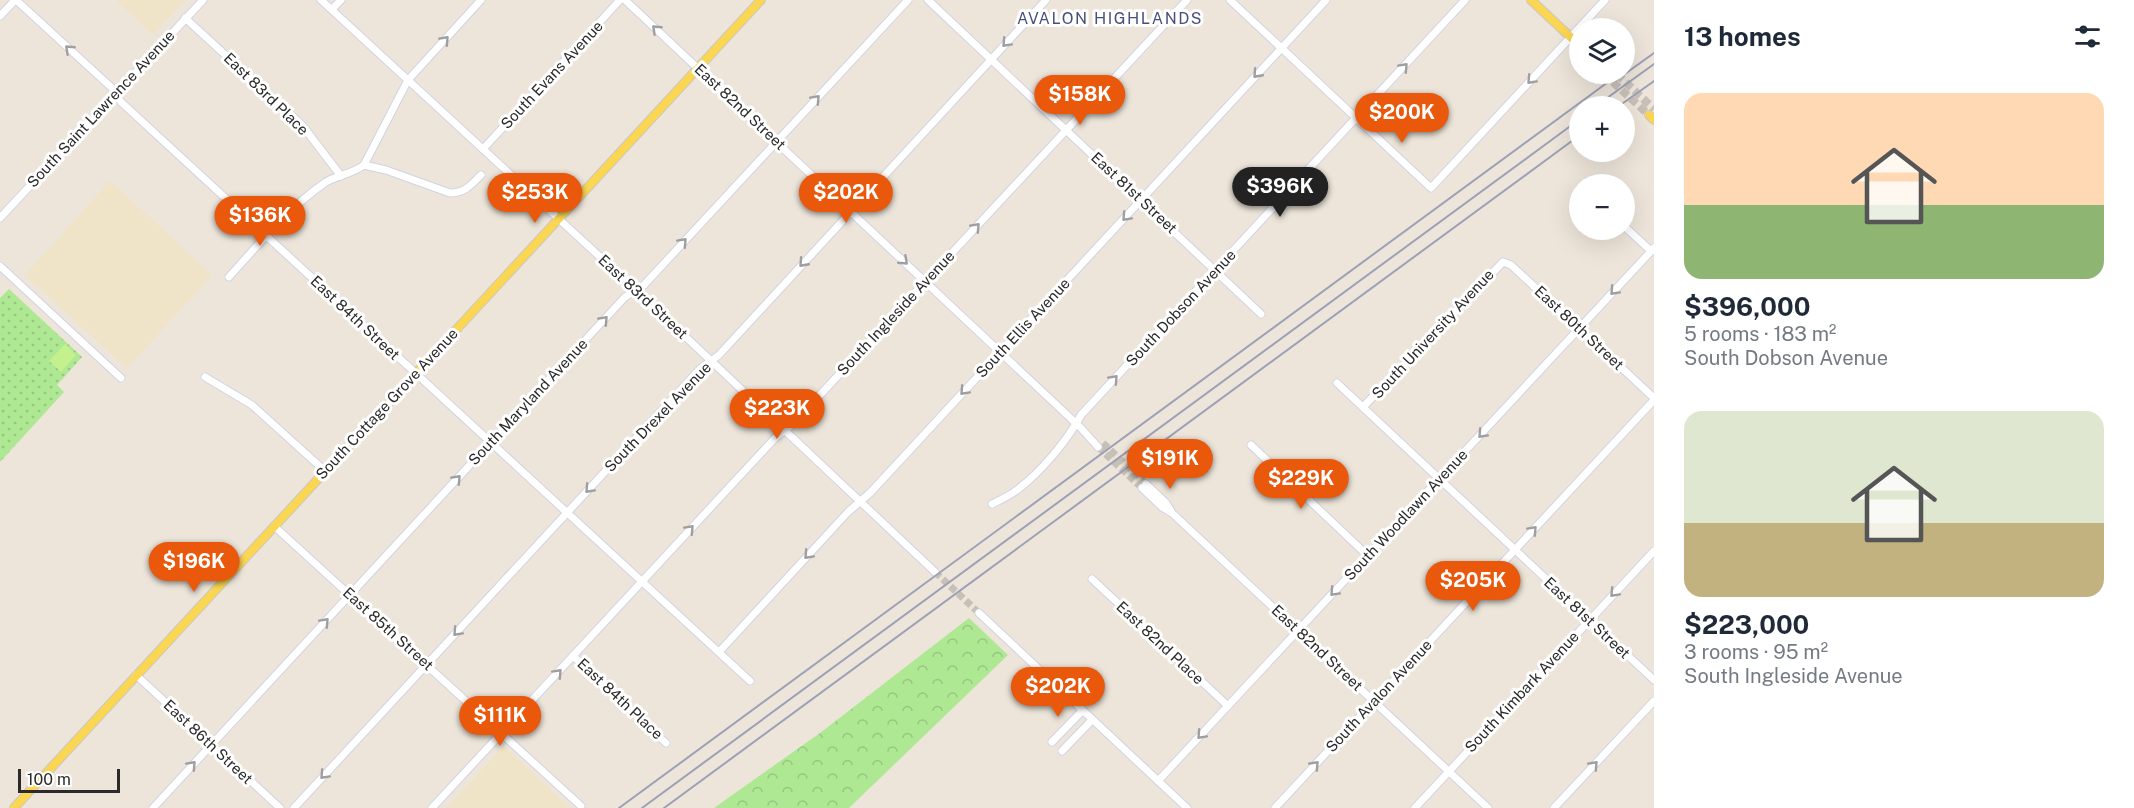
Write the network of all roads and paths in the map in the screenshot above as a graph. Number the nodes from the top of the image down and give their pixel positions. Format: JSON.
{"nodes":[{"id":1,"x":16,"y":0,"type":"edge"},
{"id":2,"x":202,"y":0,"type":"edge"},
{"id":3,"x":321,"y":0,"type":"edge"},
{"id":4,"x":340,"y":0,"type":"edge"},
{"id":5,"x":482,"y":0,"type":"edge"},
{"id":6,"x":620,"y":0,"type":"edge"},
{"id":7,"x":625,"y":0,"type":"edge"},
{"id":8,"x":761,"y":0,"type":"edge"},
{"id":9,"x":908,"y":0,"type":"edge"},
{"id":10,"x":928,"y":0,"type":"edge"},
{"id":11,"x":1046,"y":0,"type":"edge"},
{"id":12,"x":1187,"y":0,"type":"edge"},
{"id":13,"x":1230,"y":0,"type":"edge"},
{"id":14,"x":1326,"y":0,"type":"edge"},
{"id":15,"x":1466,"y":0,"type":"edge"},
{"id":16,"x":1531,"y":0,"type":"edge"},
{"id":17,"x":1605,"y":0,"type":"edge"},
{"id":18,"x":332,"y":9,"type":"junction"},
{"id":19,"x":0,"y":16,"type":"edge"},
{"id":20,"x":185,"y":18,"type":"junction"},
{"id":21,"x":1588,"y":18,"type":"edge"},
{"id":22,"x":1569,"y":37,"type":"edge"},
{"id":23,"x":1569,"y":39,"type":"edge"},
{"id":24,"x":1281,"y":48,"type":"junction"},
{"id":25,"x":991,"y":59,"type":"junction"},
{"id":26,"x":698,"y":67,"type":"junction"},
{"id":27,"x":408,"y":80,"type":"junction"},
{"id":28,"x":116,"y":94,"type":"junction"},
{"id":29,"x":1356,"y":118,"type":"junction"},
{"id":30,"x":1066,"y":130,"type":"junction"},
{"id":31,"x":777,"y":141,"type":"junction"},
{"id":32,"x":483,"y":149,"type":"junction"},
{"id":33,"x":364,"y":165,"type":"junction"},
{"id":34,"x":481,"y":175,"type":"dead end"},
{"id":35,"x":341,"y":176,"type":"junction"},
{"id":36,"x":1142,"y":200,"type":"junction"},
{"id":37,"x":850,"y":210,"type":"junction"},
{"id":38,"x":0,"y":218,"type":"edge"},
{"id":39,"x":558,"y":219,"type":"junction"},
{"id":40,"x":1635,"y":235,"type":"edge"},
{"id":41,"x":266,"y":236,"type":"junction"},
{"id":42,"x":1653,"y":250,"type":"edge"},
{"id":43,"x":1503,"y":262,"type":"joint"},
{"id":44,"x":0,"y":266,"type":"edge"},
{"id":45,"x":1216,"y":270,"type":"junction"},
{"id":46,"x":229,"y":278,"type":"dead end"},
{"id":47,"x":926,"y":282,"type":"junction"},
{"id":48,"x":636,"y":290,"type":"junction"},
{"id":49,"x":1261,"y":314,"type":"dead end"},
{"id":50,"x":1580,"y":329,"type":"junction"},
{"id":51,"x":1001,"y":352,"type":"junction"},
{"id":52,"x":711,"y":361,"type":"junction"},
{"id":53,"x":416,"y":373,"type":"junction"},
{"id":54,"x":205,"y":377,"type":"dead end"},
{"id":55,"x":121,"y":378,"type":"dead end"},
{"id":56,"x":1337,"y":383,"type":"dead end"},
{"id":57,"x":1654,"y":399,"type":"edge"},
{"id":58,"x":1363,"y":407,"type":"junction"},
{"id":59,"x":1076,"y":423,"type":"junction"},
{"id":60,"x":785,"y":430,"type":"junction"},
{"id":61,"x":491,"y":442,"type":"junction"},
{"id":62,"x":1100,"y":445,"type":"tunnel mouth"},
{"id":63,"x":1251,"y":445,"type":"dead end"},
{"id":64,"x":325,"y":471,"type":"junction"},
{"id":65,"x":1440,"y":479,"type":"junction"},
{"id":66,"x":1144,"y":486,"type":"tunnel mouth"},
{"id":67,"x":860,"y":501,"type":"junction"},
{"id":68,"x":992,"y":504,"type":"dead end"},
{"id":69,"x":567,"y":513,"type":"junction"},
{"id":70,"x":274,"y":526,"type":"junction"},
{"id":71,"x":1515,"y":550,"type":"junction"},
{"id":72,"x":1654,"y":551,"type":"edge"},
{"id":73,"x":1368,"y":556,"type":"junction"},
{"id":74,"x":935,"y":572,"type":"tunnel mouth"},
{"id":75,"x":1092,"y":579,"type":"dead end"},
{"id":76,"x":642,"y":582,"type":"junction"},
{"id":77,"x":350,"y":595,"type":"junction"},
{"id":78,"x":979,"y":613,"type":"tunnel mouth"},
{"id":79,"x":1590,"y":620,"type":"junction"},
{"id":80,"x":1298,"y":631,"type":"junction"},
{"id":81,"x":719,"y":652,"type":"junction"},
{"id":82,"x":573,"y":656,"type":"junction"},
{"id":83,"x":427,"y":664,"type":"junction"},
{"id":84,"x":136,"y":675,"type":"junction"},
{"id":85,"x":1654,"y":680,"type":"edge"},
{"id":86,"x":750,"y":681,"type":"dead end"},
{"id":87,"x":1654,"y":701,"type":"edge"},
{"id":88,"x":1374,"y":702,"type":"junction"},
{"id":89,"x":1228,"y":706,"type":"junction"},
{"id":90,"x":1082,"y":711,"type":"junction"},
{"id":91,"x":1092,"y":720,"type":"junction"},
{"id":92,"x":502,"y":733,"type":"junction"},
{"id":93,"x":1052,"y":742,"type":"dead end"},
{"id":94,"x":666,"y":743,"type":"dead end"},
{"id":95,"x":211,"y":745,"type":"junction"},
{"id":96,"x":1062,"y":751,"type":"dead end"},
{"id":97,"x":1449,"y":772,"type":"junction"},
{"id":98,"x":1158,"y":782,"type":"junction"},
{"id":99,"x":581,"y":806,"type":"dead end"},
{"id":100,"x":14,"y":808,"type":"edge"},
{"id":101,"x":153,"y":808,"type":"edge"},
{"id":102,"x":279,"y":808,"type":"edge"},
{"id":103,"x":294,"y":808,"type":"edge"},
{"id":104,"x":432,"y":808,"type":"edge"},
{"id":105,"x":1186,"y":808,"type":"edge"},
{"id":106,"x":1275,"y":808,"type":"edge"},
{"id":107,"x":1414,"y":808,"type":"edge"},
{"id":108,"x":1488,"y":808,"type":"edge"},
{"id":109,"x":1554,"y":808,"type":"edge"}],
"edges":[{"from":1,"to":19,"type":"street"},
{"from":28,"to":1,"type":"street","name":"East 84th Street","one_way":true},
{"from":2,"to":20,"type":"street","name":"South Saint Lawrence Avenue"},
{"from":3,"to":18,"type":"street","name":"East 83rd Street"},
{"from":4,"to":18,"type":"street"},
{"from":27,"to":5,"type":"street","one_way":true},
{"from":6,"to":32,"type":"street","name":"South Evans Avenue"},
{"from":26,"to":7,"type":"street","name":"East 82nd Street","one_way":true},
{"from":8,"to":26,"type":"main road","name":"South Cottage Grove Avenue"},
{"from":31,"to":9,"type":"street","name":"South Maryland Avenue","one_way":true},
{"from":10,"to":25,"type":"street","name":"East 81st Street"},
{"from":11,"to":25,"type":"street","name":"South Drexel Avenue","one_way":true},
{"from":12,"to":30,"type":"street","name":"South Ingleside Avenue"},
{"from":13,"to":24,"type":"street"},
{"from":14,"to":24,"type":"street","name":"South Ellis Avenue"},
{"from":29,"to":15,"type":"street","name":"South Dobson Avenue","one_way":true},
{"from":16,"to":22,"type":"main road"},
{"from":17,"to":21,"type":"street"},
{"from":18,"to":27,"type":"street","name":"East 83rd Street"},
{"from":20,"to":28,"type":"street","name":"South Saint Lawrence Avenue"},
{"from":20,"to":35,"type":"street","name":"East 83rd Place"},
{"from":23,"to":29,"type":"street","one_way":true},
{"from":24,"to":29,"type":"street"},
{"from":24,"to":36,"type":"street","name":"South Ellis Avenue","one_way":true},
{"from":25,"to":30,"type":"street","name":"East 81st Street"},
{"from":25,"to":37,"type":"street","name":"South Drexel Avenue"},
{"from":26,"to":31,"type":"street","name":"East 82nd Street"},
{"from":26,"to":39,"type":"main road","name":"South Cottage Grove Avenue"},
{"from":27,"to":32,"type":"street","name":"East 83rd Street"},
{"from":27,"to":33,"type":"street"},
{"from":28,"to":38,"type":"street","name":"South Saint Lawrence Avenue"},
{"from":28,"to":41,"type":"street","name":"East 84th Street"},
{"from":29,"to":45,"type":"street","name":"South Dobson Avenue"},
{"from":30,"to":36,"type":"street","name":"East 81st Street"},
{"from":47,"to":30,"type":"street","name":"South Ingleside Avenue","one_way":true},
{"from":31,"to":37,"type":"street","name":"East 82nd Street"},
{"from":48,"to":31,"type":"street","name":"South Maryland Avenue","one_way":true},
{"from":32,"to":39,"type":"street","name":"East 83rd Street"},
{"from":33,"to":34,"type":"street"},
{"from":33,"to":35,"type":"street"},
{"from":35,"to":41,"type":"street"},
{"from":36,"to":45,"type":"street","name":"East 81st Street"},
{"from":36,"to":51,"type":"street","name":"South Ellis Avenue","one_way":true},
{"from":37,"to":47,"type":"street","name":"East 82nd Street","one_way":true},
{"from":37,"to":52,"type":"street","name":"South Drexel Avenue","one_way":true},
{"from":39,"to":48,"type":"street","name":"East 83rd Street"},
{"from":39,"to":53,"type":"main road","name":"South Cottage Grove Avenue"},
{"from":40,"to":42,"type":"street"},
{"from":41,"to":46,"type":"street"},
{"from":41,"to":53,"type":"street","name":"East 84th Street"},
{"from":42,"to":50,"type":"street","name":"South Woodlawn Avenue","one_way":true},
{"from":43,"to":50,"type":"street","name":"East 80th Street"},
{"from":43,"to":58,"type":"street","name":"South University Avenue"},
{"from":44,"to":55,"type":"street"},
{"from":45,"to":49,"type":"street","name":"East 81st Street"},
{"from":59,"to":45,"type":"street","name":"South Dobson Avenue","one_way":true},
{"from":47,"to":51,"type":"street","name":"East 82nd Street"},
{"from":47,"to":60,"type":"street","name":"South Ingleside Avenue"},
{"from":48,"to":52,"type":"street","name":"East 83rd Street"},
{"from":61,"to":48,"type":"street","name":"South Maryland Avenue","one_way":true},
{"from":50,"to":57,"type":"street","name":"East 80th Street"},
{"from":50,"to":65,"type":"street","name":"South Woodlawn Avenue","one_way":true},
{"from":51,"to":59,"type":"street","name":"East 82nd Street"},
{"from":51,"to":67,"type":"street","name":"South Ellis Avenue","one_way":true},
{"from":52,"to":60,"type":"street","name":"East 83rd Street"},
{"from":52,"to":69,"type":"street","name":"South Drexel Avenue","one_way":true},
{"from":53,"to":61,"type":"street","name":"East 84th Street"},
{"from":53,"to":64,"type":"main road","name":"South Cottage Grove Avenue"},
{"from":54,"to":64,"type":"street"},
{"from":56,"to":58,"type":"street","name":"East 81st Street"},
{"from":71,"to":57,"type":"street","name":"South Avalon Avenue","one_way":true},
{"from":58,"to":65,"type":"street","name":"East 81st Street"},
{"from":59,"to":62,"type":"street","name":"East 82nd Street"},
{"from":59,"to":68,"type":"street","name":"South Dobson Avenue"},
{"from":60,"to":67,"type":"street","name":"East 83rd Street"},
{"from":76,"to":60,"type":"street","name":"South Ingleside Avenue","one_way":true},
{"from":61,"to":69,"type":"street","name":"East 84th Street"},
{"from":77,"to":61,"type":"street","name":"South Maryland Avenue","one_way":true},
{"from":63,"to":73,"type":"street"},
{"from":64,"to":70,"type":"main road","name":"South Cottage Grove Avenue"},
{"from":65,"to":71,"type":"street","name":"East 81st Street"},
{"from":65,"to":73,"type":"street","name":"South Woodlawn Avenue"},
{"from":66,"to":80,"type":"street","name":"East 82nd Street"},
{"from":67,"to":74,"type":"street","name":"East 83rd Street"},
{"from":67,"to":81,"type":"street","name":"South Ellis Avenue","one_way":true},
{"from":69,"to":76,"type":"street","name":"East 84th Street"},
{"from":69,"to":83,"type":"street","name":"South Drexel Avenue","one_way":true},
{"from":70,"to":77,"type":"street","name":"East 85th Street"},
{"from":70,"to":84,"type":"main road","name":"South Cottage Grove Avenue"},
{"from":71,"to":79,"type":"street","name":"East 81st Street"},
{"from":71,"to":88,"type":"street","name":"South Avalon Avenue"},
{"from":72,"to":79,"type":"street","name":"South Kimbark Avenue","one_way":true},
{"from":73,"to":80,"type":"street","name":"South Woodlawn Avenue","one_way":true},
{"from":75,"to":89,"type":"street","name":"East 82nd Place"},
{"from":76,"to":81,"type":"street","name":"East 84th Street"},
{"from":76,"to":82,"type":"street","name":"South Ingleside Avenue"},
{"from":77,"to":83,"type":"street","name":"East 85th Street"},
{"from":95,"to":77,"type":"street","name":"South Maryland Avenue","one_way":true},
{"from":78,"to":90,"type":"street"},
{"from":79,"to":85,"type":"street","name":"East 81st Street"},
{"from":79,"to":97,"type":"street","name":"South Kimbark Avenue"},
{"from":80,"to":88,"type":"street","name":"East 82nd Street"},
{"from":80,"to":89,"type":"street","name":"South Woodlawn Avenue"},
{"from":81,"to":86,"type":"street","name":"East 84th Street"},
{"from":92,"to":82,"type":"street","name":"South Ingleside Avenue","one_way":true},
{"from":82,"to":94,"type":"street","name":"East 84th Place"},
{"from":83,"to":92,"type":"street","name":"East 85th Street"},
{"from":83,"to":103,"type":"street","name":"South Drexel Avenue","one_way":true},
{"from":84,"to":95,"type":"street","name":"East 86th Street"},
{"from":84,"to":100,"type":"main road","name":"South Cottage Grove Avenue"},
{"from":109,"to":87,"type":"street","one_way":true},
{"from":88,"to":97,"type":"street","name":"East 82nd Street"},
{"from":106,"to":88,"type":"street","name":"South Avalon Avenue","one_way":true},
{"from":89,"to":98,"type":"street","name":"South Woodlawn Avenue","one_way":true},
{"from":90,"to":91,"type":"street"},
{"from":90,"to":93,"type":"street"},
{"from":91,"to":96,"type":"street"},
{"from":91,"to":98,"type":"street"},
{"from":92,"to":99,"type":"street","name":"East 85th Street"},
{"from":92,"to":104,"type":"street","name":"South Ingleside Avenue"},
{"from":101,"to":95,"type":"street","name":"South Maryland Avenue","one_way":true},
{"from":95,"to":102,"type":"street","name":"East 86th Street"},
{"from":97,"to":107,"type":"street","name":"South Kimbark Avenue"},
{"from":97,"to":108,"type":"street","name":"East 82nd Street"},
{"from":98,"to":105,"type":"street"}]}
